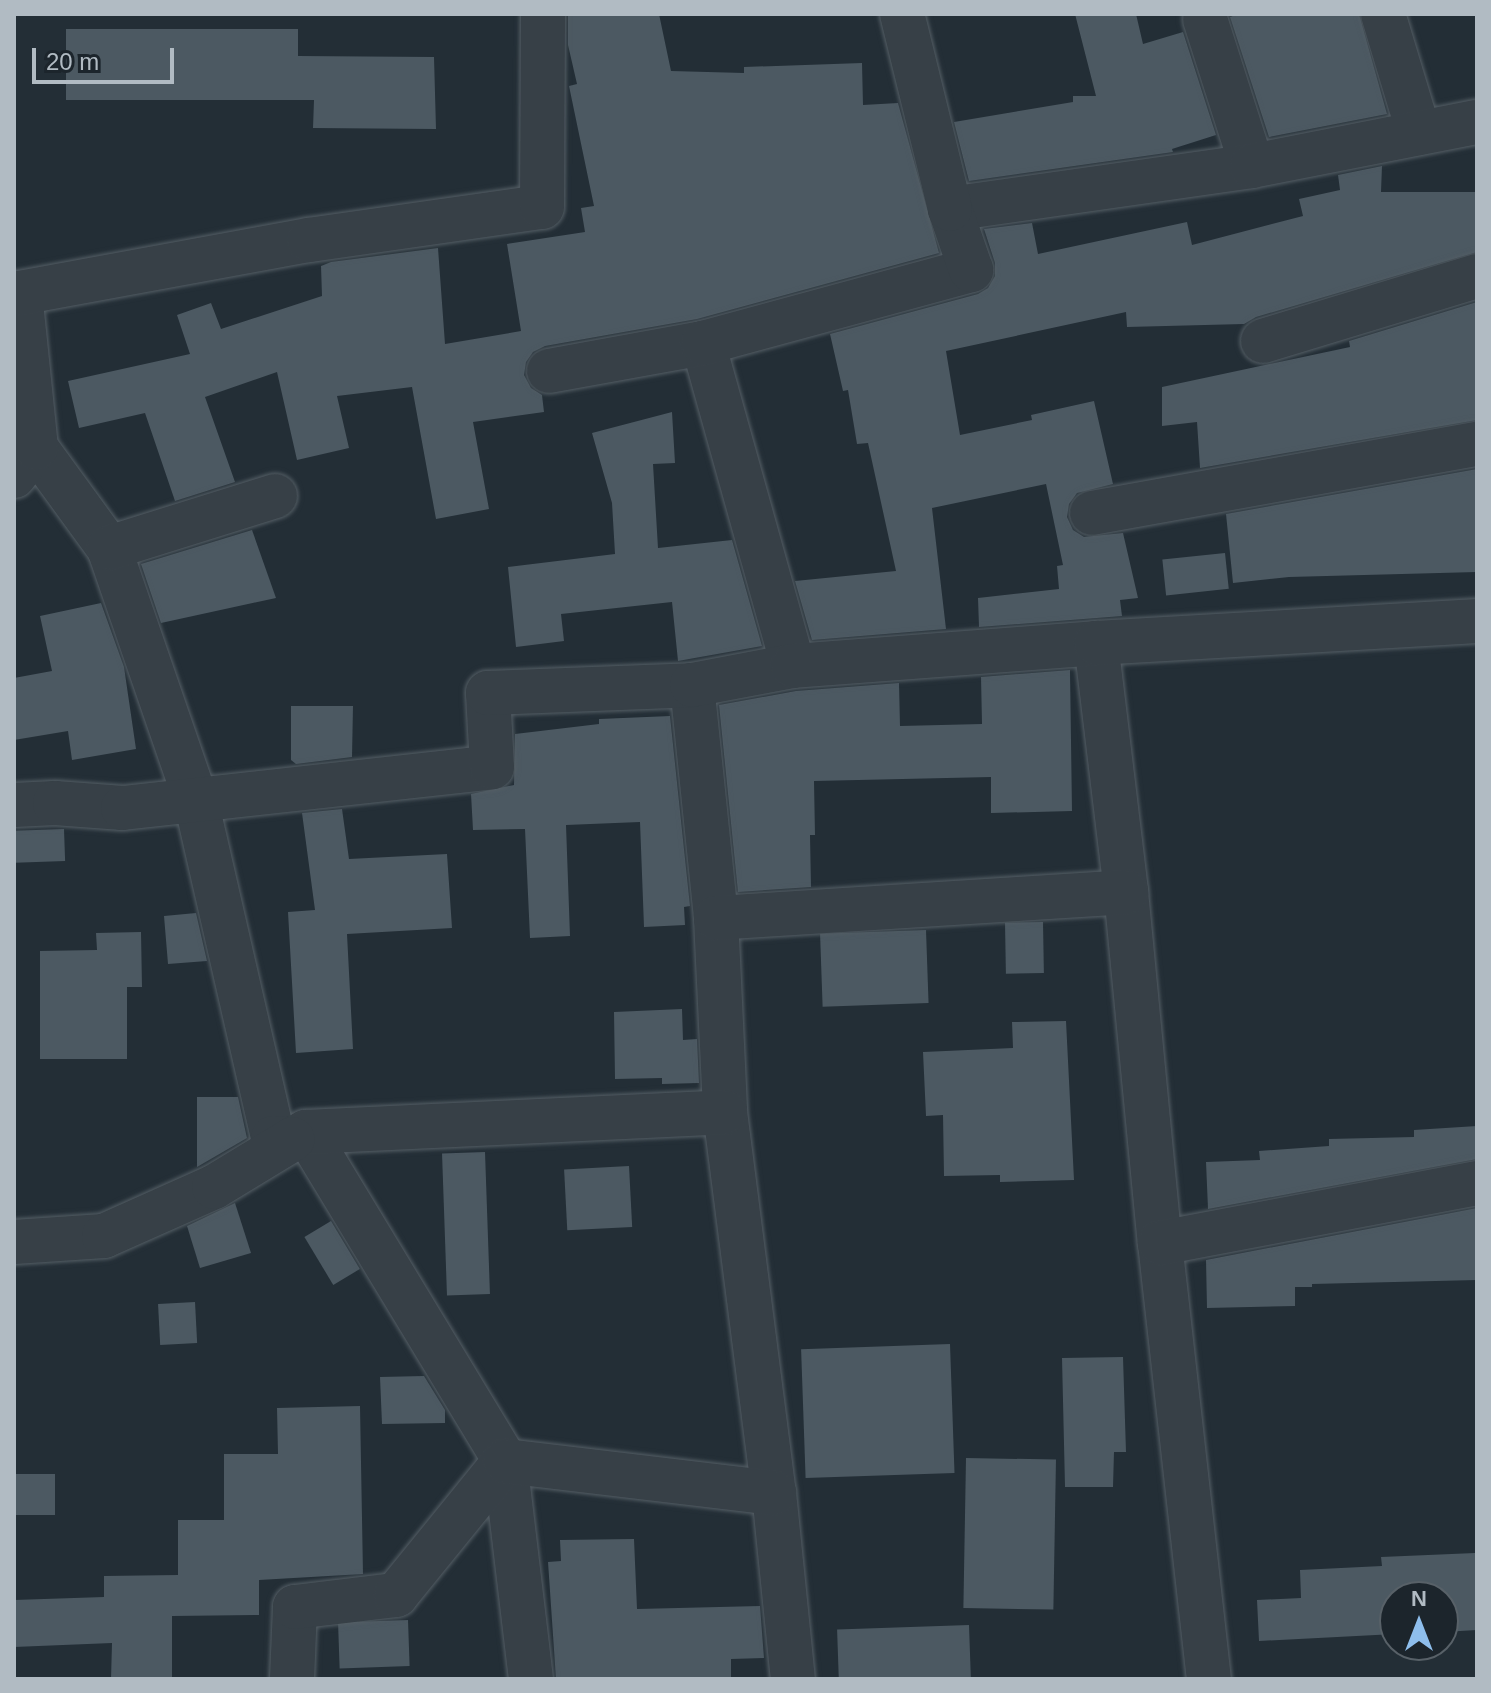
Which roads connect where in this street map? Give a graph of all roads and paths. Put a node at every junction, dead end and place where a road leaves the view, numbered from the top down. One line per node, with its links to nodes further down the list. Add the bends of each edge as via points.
1 (543, 14): 10 (street, via 542,207 309,240)
2 (902, 14): 8 (street)
3 (1383, 14): 6 (street)
4 (1205, 19): 7 (street)
5 (1477, 122): 6 (street)
6 (1419, 133): 7 (street)
7 (1252, 166): 8 (street)
8 (950, 209): 12 (street, via 971,270)
9 (1477, 276): 11 (street)
10 (17, 294): 15 (street)
11 (1263, 341)
12 (703, 343): 13 (street); 21 (street)
13 (549, 371)
14 (1477, 444): 17 (street)
15 (25, 462): 18 (street)
16 (275, 496): 18 (street)
17 (1092, 513)
18 (109, 548): 23 (street)
19 (1477, 621): 20 (street)
20 (1096, 643): 21 (street); 25 (street)
21 (793, 666): 22 (street)
22 (692, 685): 23 (street, via 488,693 492,767); 26 (street)
23 (196, 801): 24 (street, via 123,808); 28 (street, via 273,1138)
24 (14, 805)
25 (1126, 892): 26 (street); 31 (street)
26 (716, 918): 27 (street)
27 (725, 1112): 28 (street); 33 (street)
28 (300, 1136): 30 (street, via 214,1187 104,1236); 32 (street)
29 (1477, 1183): 31 (street)
30 (14, 1242)
31 (1160, 1243): 37 (street)
32 (505, 1461): 33 (street); 34 (street, via 396,1595 295,1607); 35 (street)
33 (774, 1493): 36 (street)
34 (292, 1679)
35 (531, 1679)
36 (793, 1679)
37 (1209, 1679)

